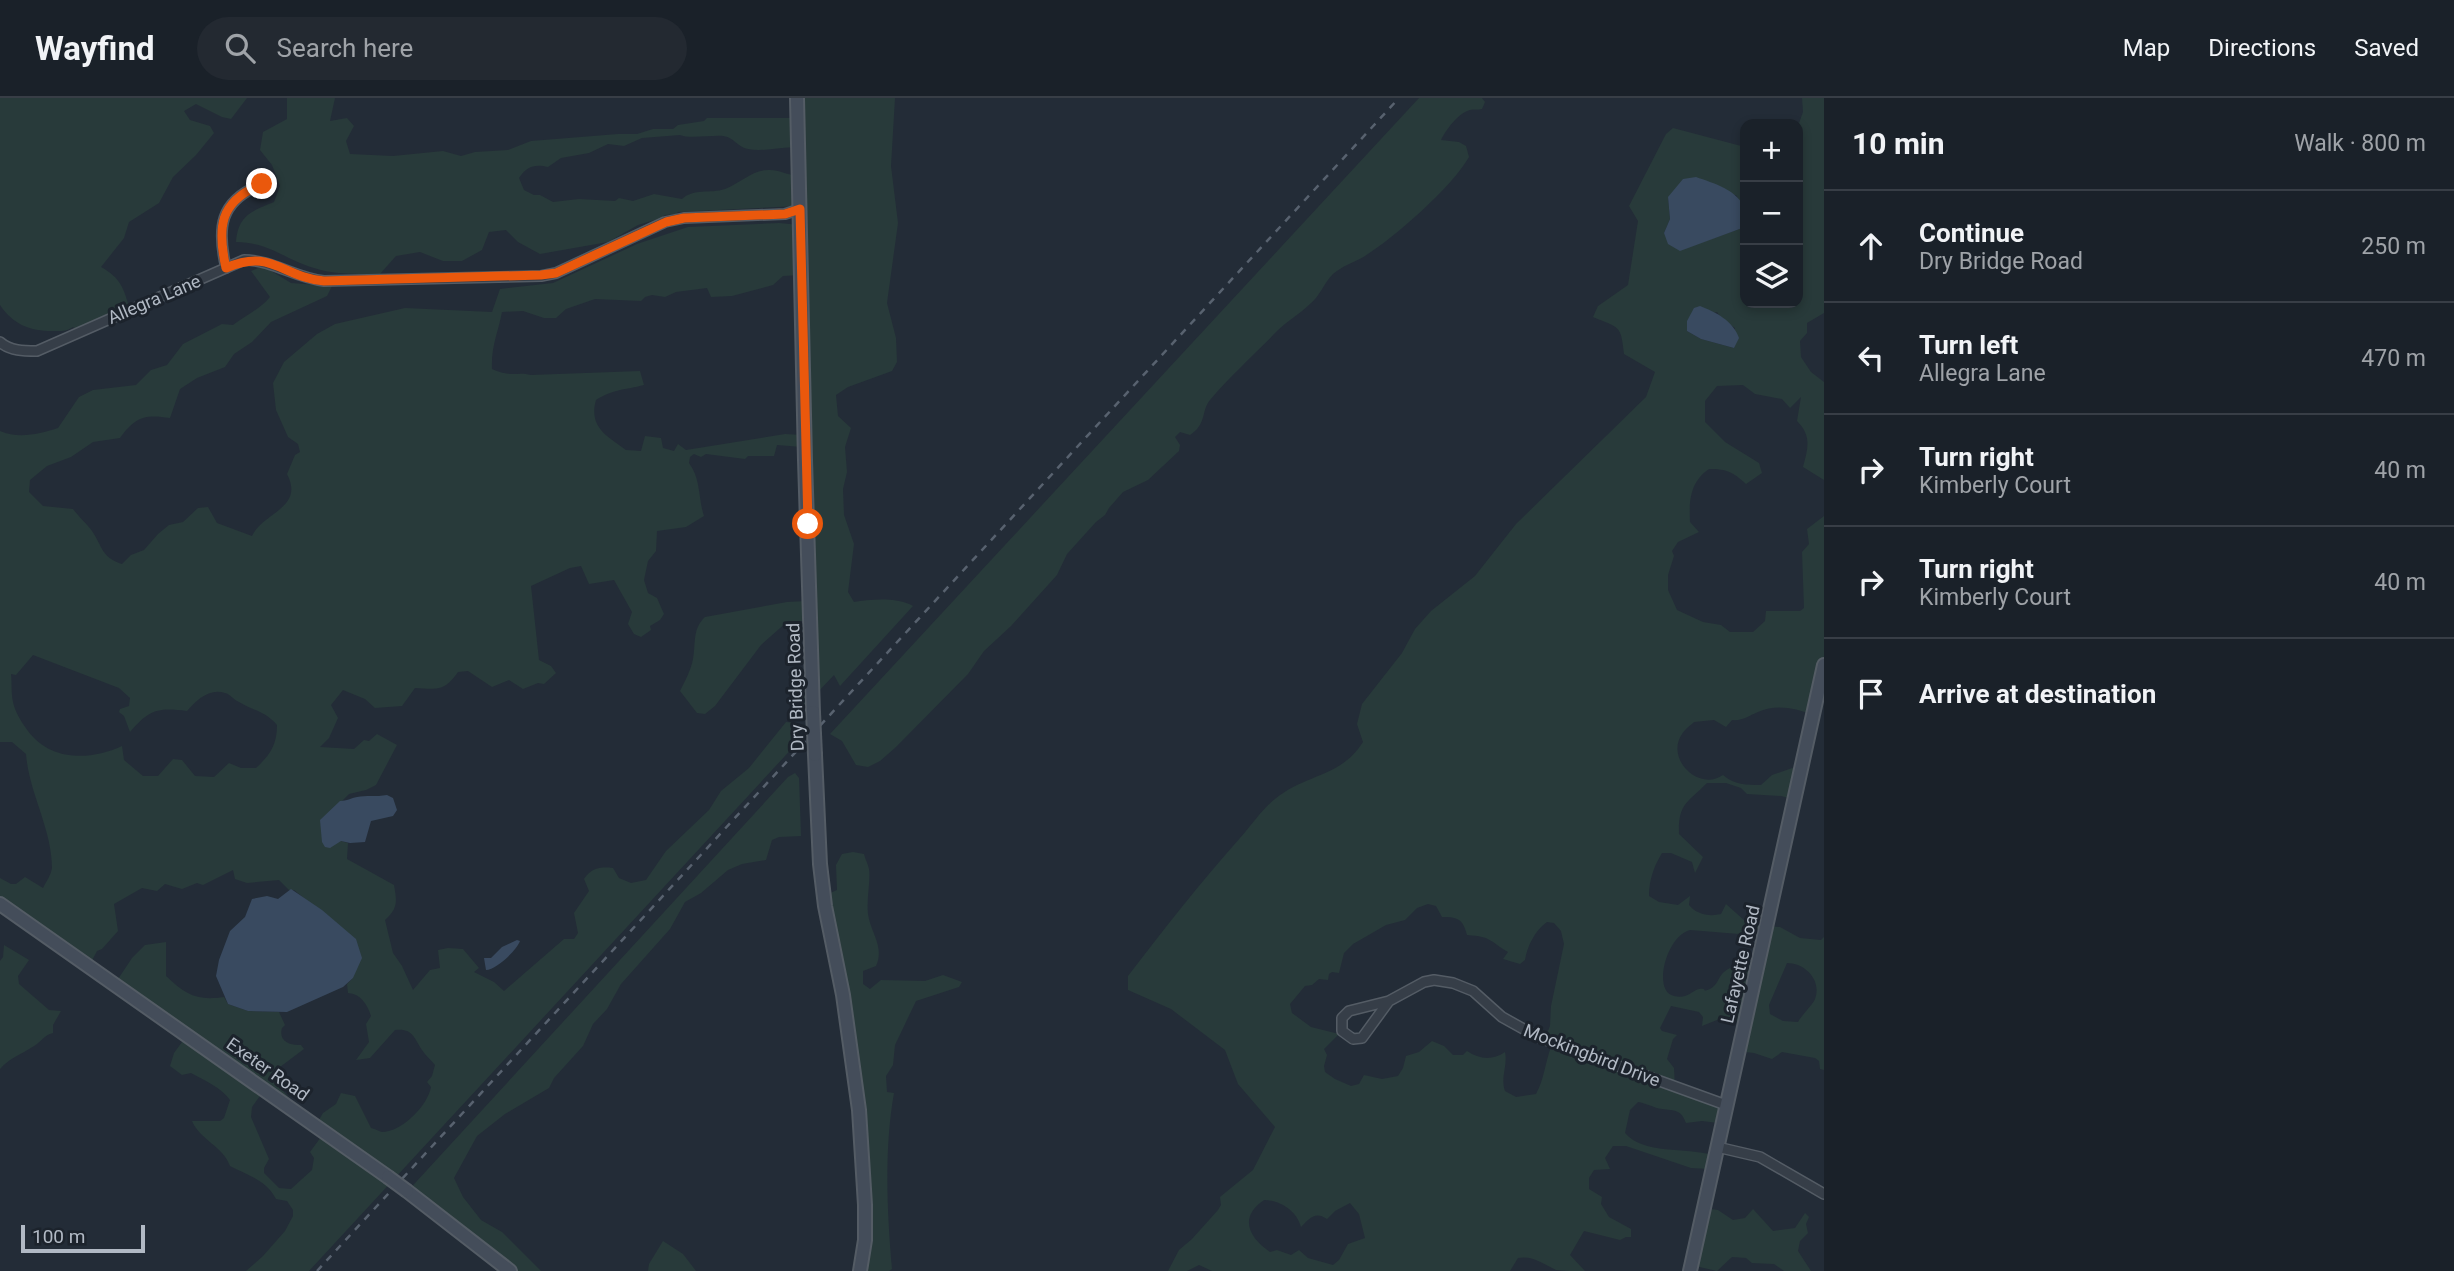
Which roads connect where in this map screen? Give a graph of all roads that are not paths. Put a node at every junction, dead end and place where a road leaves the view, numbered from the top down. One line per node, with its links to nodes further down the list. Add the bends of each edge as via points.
1 (797, 98): 3 (street, Dry Bridge Road)
2 (262, 184): 4 (street, via 236,199 226,214 220,241)
3 (800, 209): 4 (street, Allegra Lane, via 785,214 666,222 556,273 541,275 324,281 306,279 259,260 244,260); 13 (street, Dry Bridge Road, bridge, via 820,864 859,1110 865,1217)
4 (226, 268): 5 (street, Allegra Lane, via 37,351 5,347)
5 (0, 342)
6 (1824, 664): 9 (street, Lafayette Road)
7 (0, 904): 12 (street, Exeter Road, bridge, via 388,1177)
8 (1389, 1001): 8 (street, Mockingbird Drive, via 1349,1011 1341,1022 1342,1031 1353,1039 1362,1038); 9 (street, Mockingbird Drive, via 1424,982 1452,983 1473,991 1502,1017 1538,1037)
9 (1726, 1105): 10 (street, Lafayette Road)
10 (1717, 1147): 11 (street, via 1760,1157); 14 (street, Lafayette Road)
11 (1824, 1194)
12 (510, 1271)
13 (860, 1271)
14 (1690, 1271)

